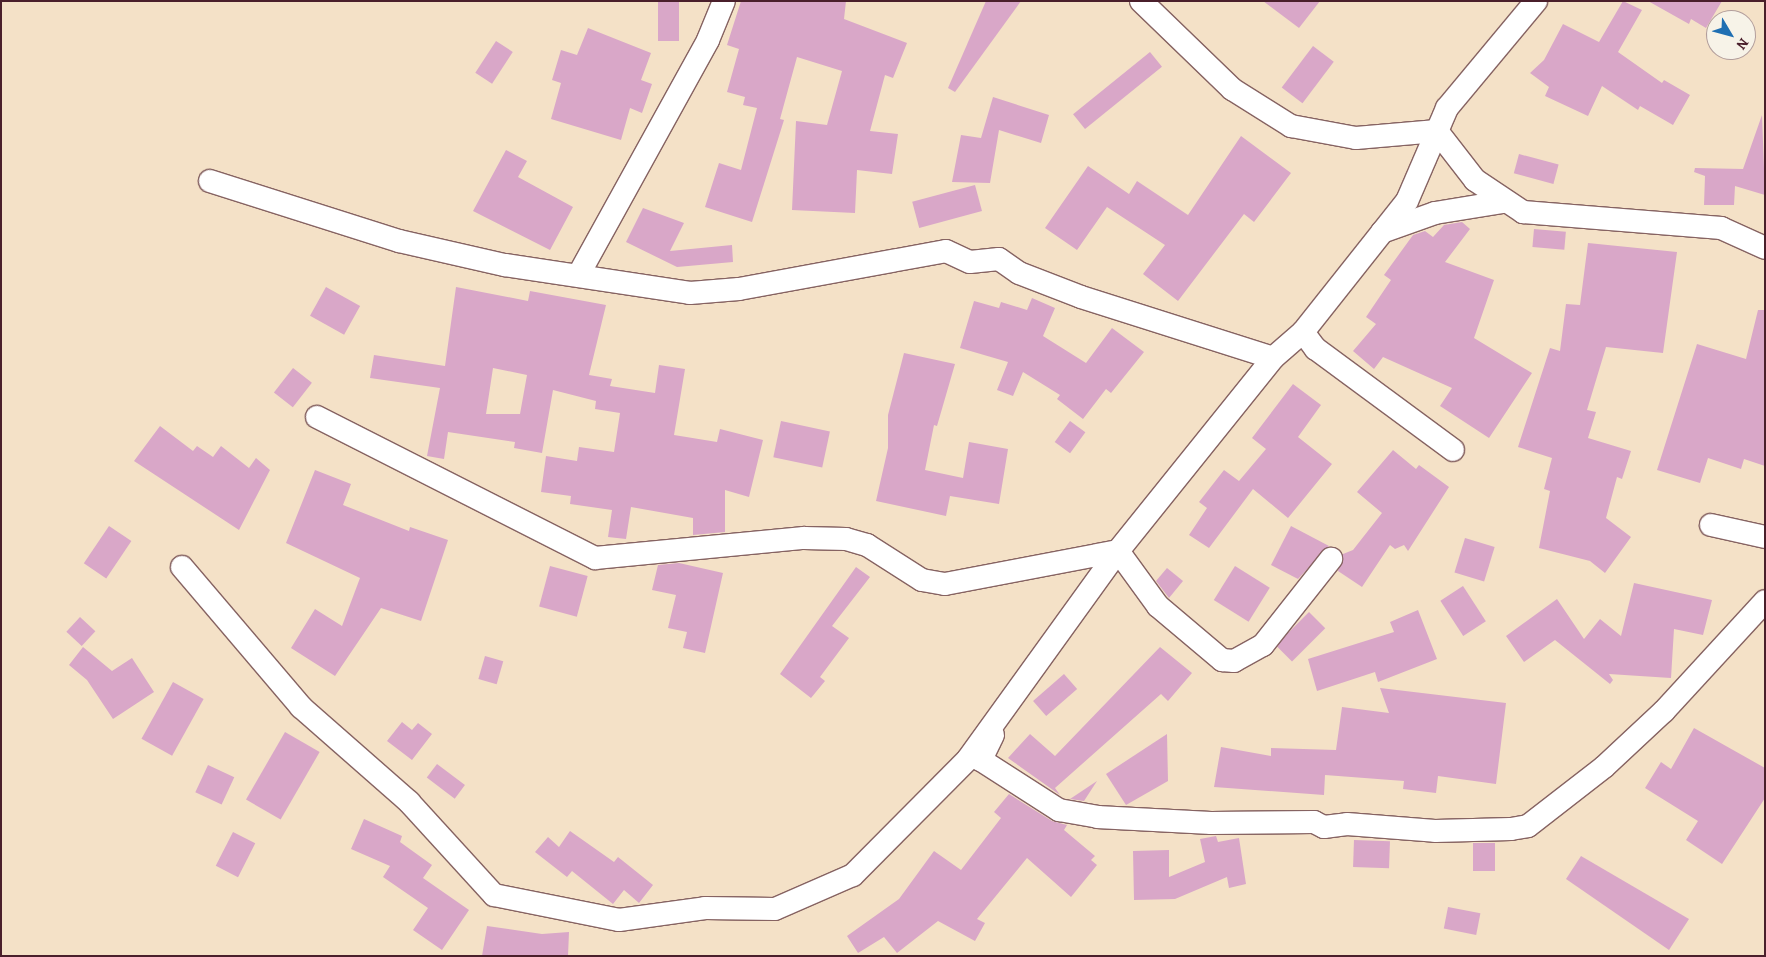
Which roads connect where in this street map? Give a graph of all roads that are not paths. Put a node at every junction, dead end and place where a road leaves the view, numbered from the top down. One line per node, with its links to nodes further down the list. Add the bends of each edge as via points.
1 (724, 1): 9 (street, via 708,40)
2 (1141, 1): 4 (street, via 1232,88 1291,126 1356,138)
3 (1536, 1): 4 (street, via 1447,108)
4 (1438, 132): 6 (street, via 1475,180); 7 (street, via 1407,201)
5 (210, 181): 9 (street, via 399,241 505,264)
6 (1503, 202): 7 (street, via 1435,213); 8 (street, via 1523,212 1721,228)
7 (1381, 233): 10 (street)
8 (1765, 248)
9 (579, 274): 11 (street, via 690,293 748,288 946,251 970,262 999,259 1019,273 1081,297)
10 (1303, 332): 11 (street); 13 (street, via 1316,349)
11 (1272, 358): 16 (street)
12 (317, 417): 16 (street, via 595,558 804,538 846,539 867,545 922,580 945,584)
13 (1453, 450)
14 (1711, 525): 15 (street)
15 (1765, 537)
16 (1118, 550): 17 (street, via 1158,606 1212,655 1234,661 1263,645); 20 (street)
17 (1331, 559)
18 (182, 568): 20 (street, via 301,707 409,802 494,895 619,920 705,908 775,909 853,875 968,759)
19 (1765, 601): 20 (street, via 1664,711 1604,767 1534,822 1511,829 1435,831 1347,824 1324,827 1314,822 1115,819 1059,810 981,760)
20 (1011, 696)

